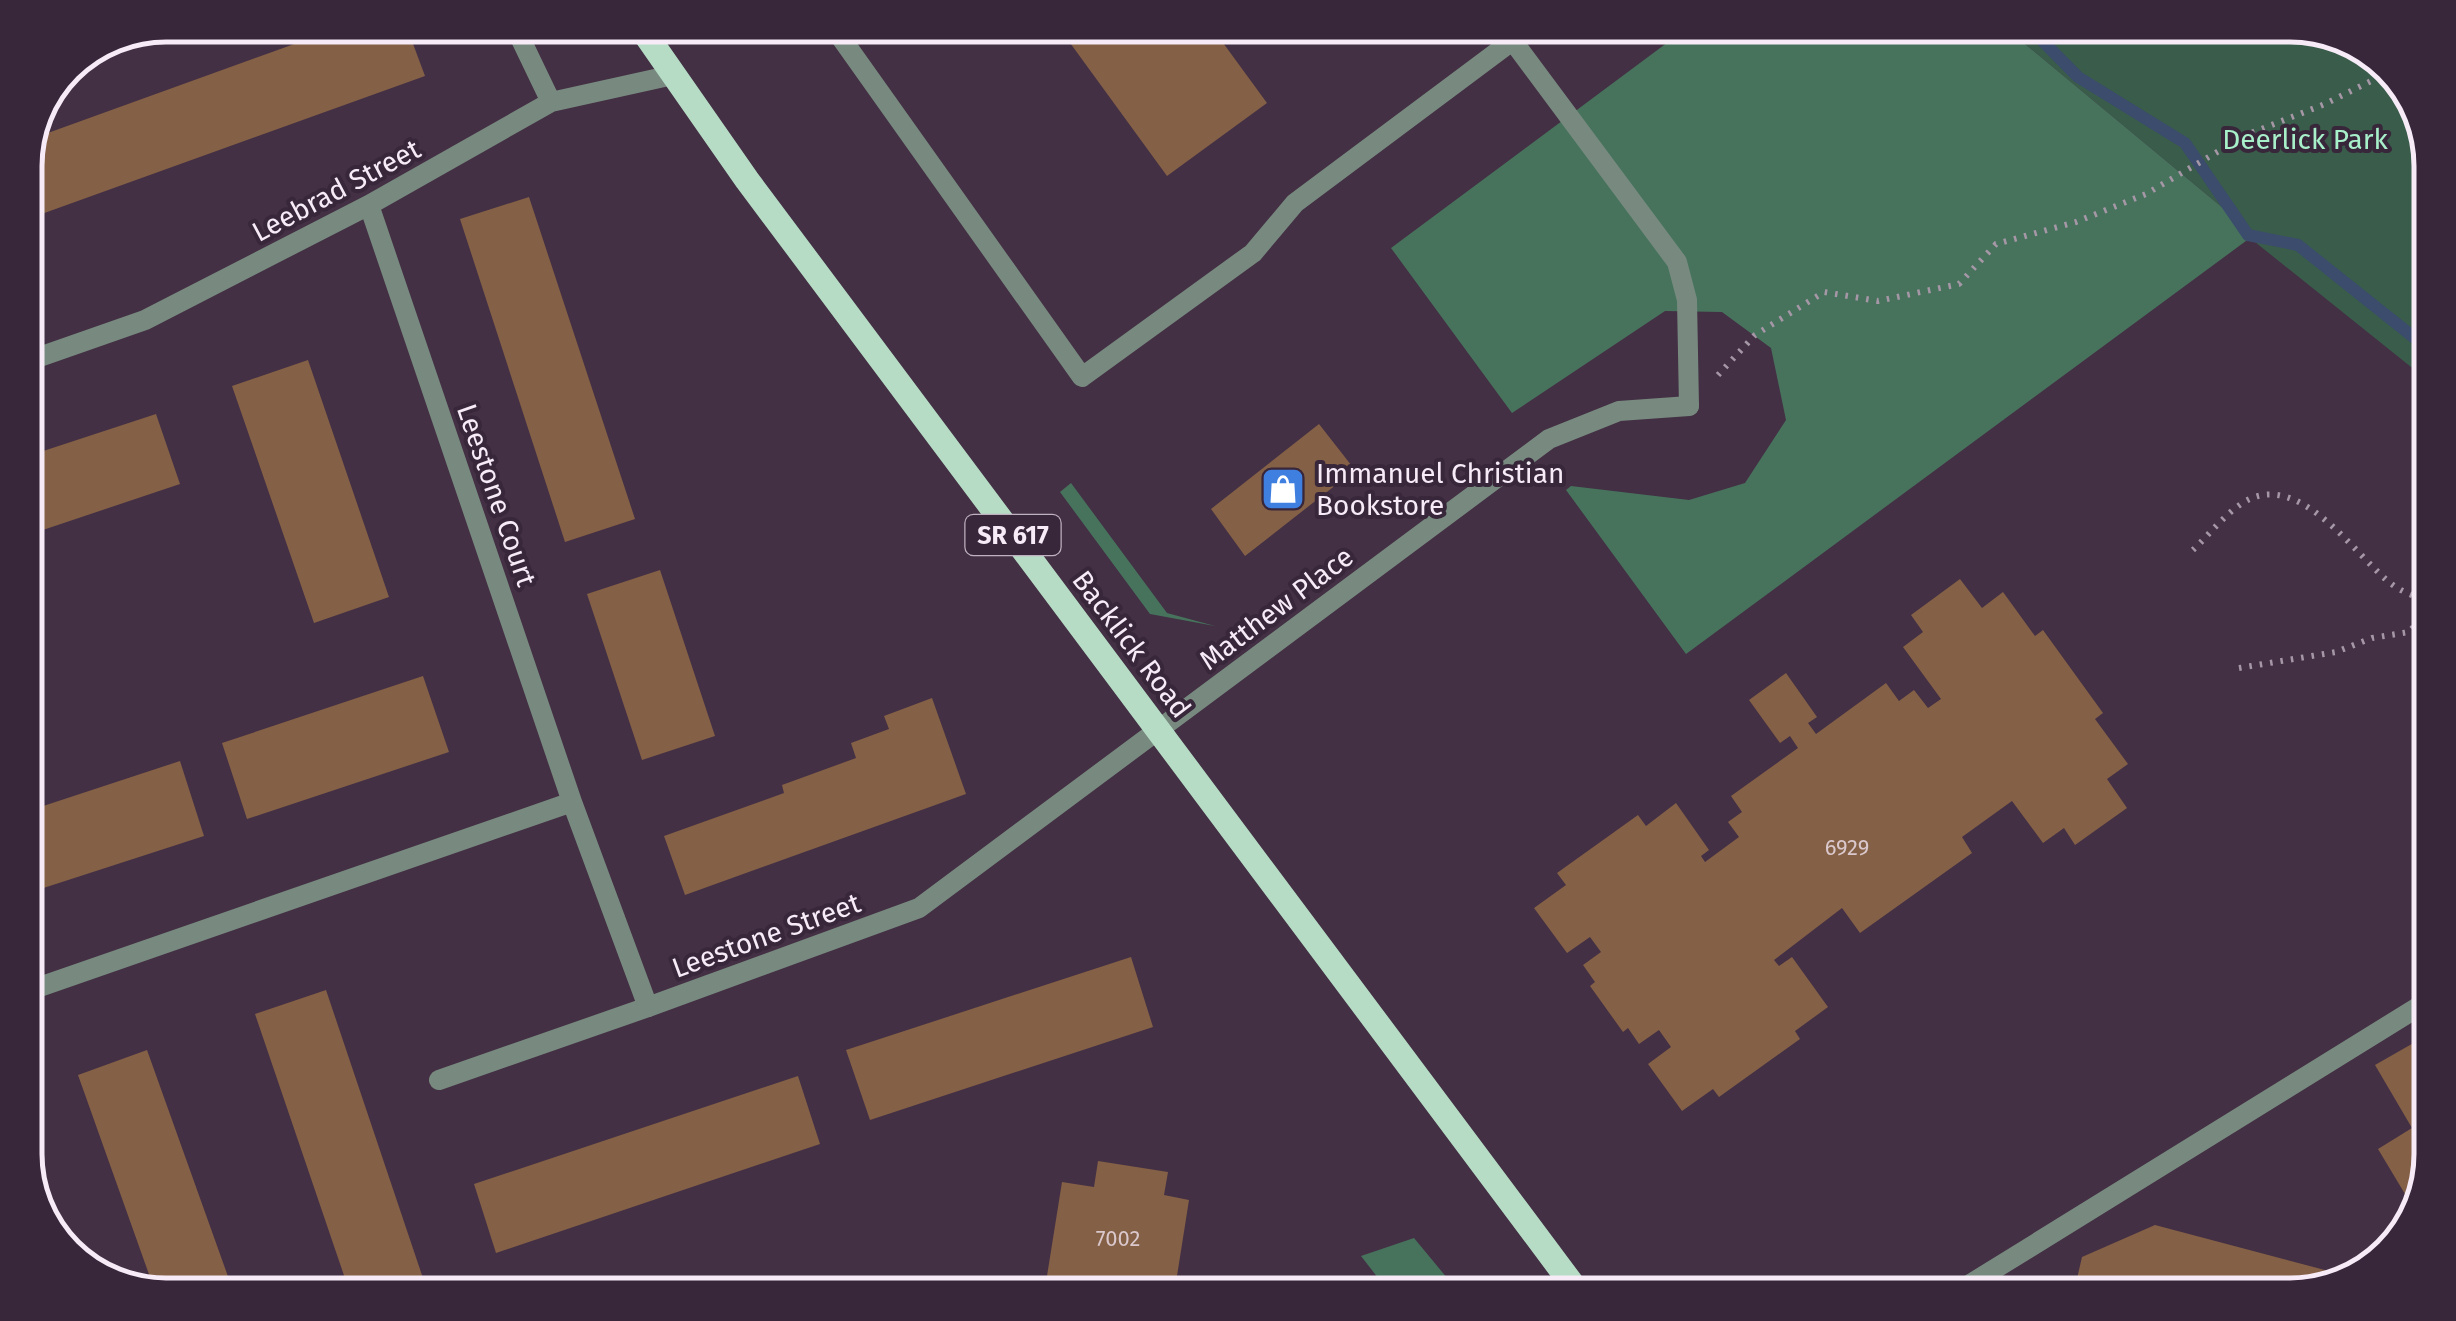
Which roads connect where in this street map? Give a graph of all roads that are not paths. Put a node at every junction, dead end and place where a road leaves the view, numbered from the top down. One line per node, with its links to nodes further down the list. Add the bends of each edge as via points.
1 (522, 42): 7 (street)
2 (651, 42): 6 (main road, Backlick Road / SR 617)
3 (844, 42): 4 (street, via 1082,378 1253,253 1295,203)
4 (1495, 42)
5 (1513, 42): 10 (street, Matthew Place, via 1677,262 1687,300 1690,406 1619,411 1550,439)
6 (673, 75): 7 (street, Leebrad Street); 10 (main road, Backlick Road / SR 617)
7 (551, 102): 8 (street, Leebrad Street)
8 (370, 205): 9 (street, Leebrad Street, via 145,320); 11 (street, Leestone Court)
9 (43, 356)
10 (1160, 730): 13 (street, Leestone Street, via 919,908); 16 (main road, Backlick Road / SR 617)
11 (572, 802): 12 (street); 13 (street, Leestone Street)
12 (43, 986)
13 (648, 1007): 15 (street)
14 (2414, 1009): 17 (street)
15 (439, 1080)
16 (1567, 1278)
17 (1987, 1278)

